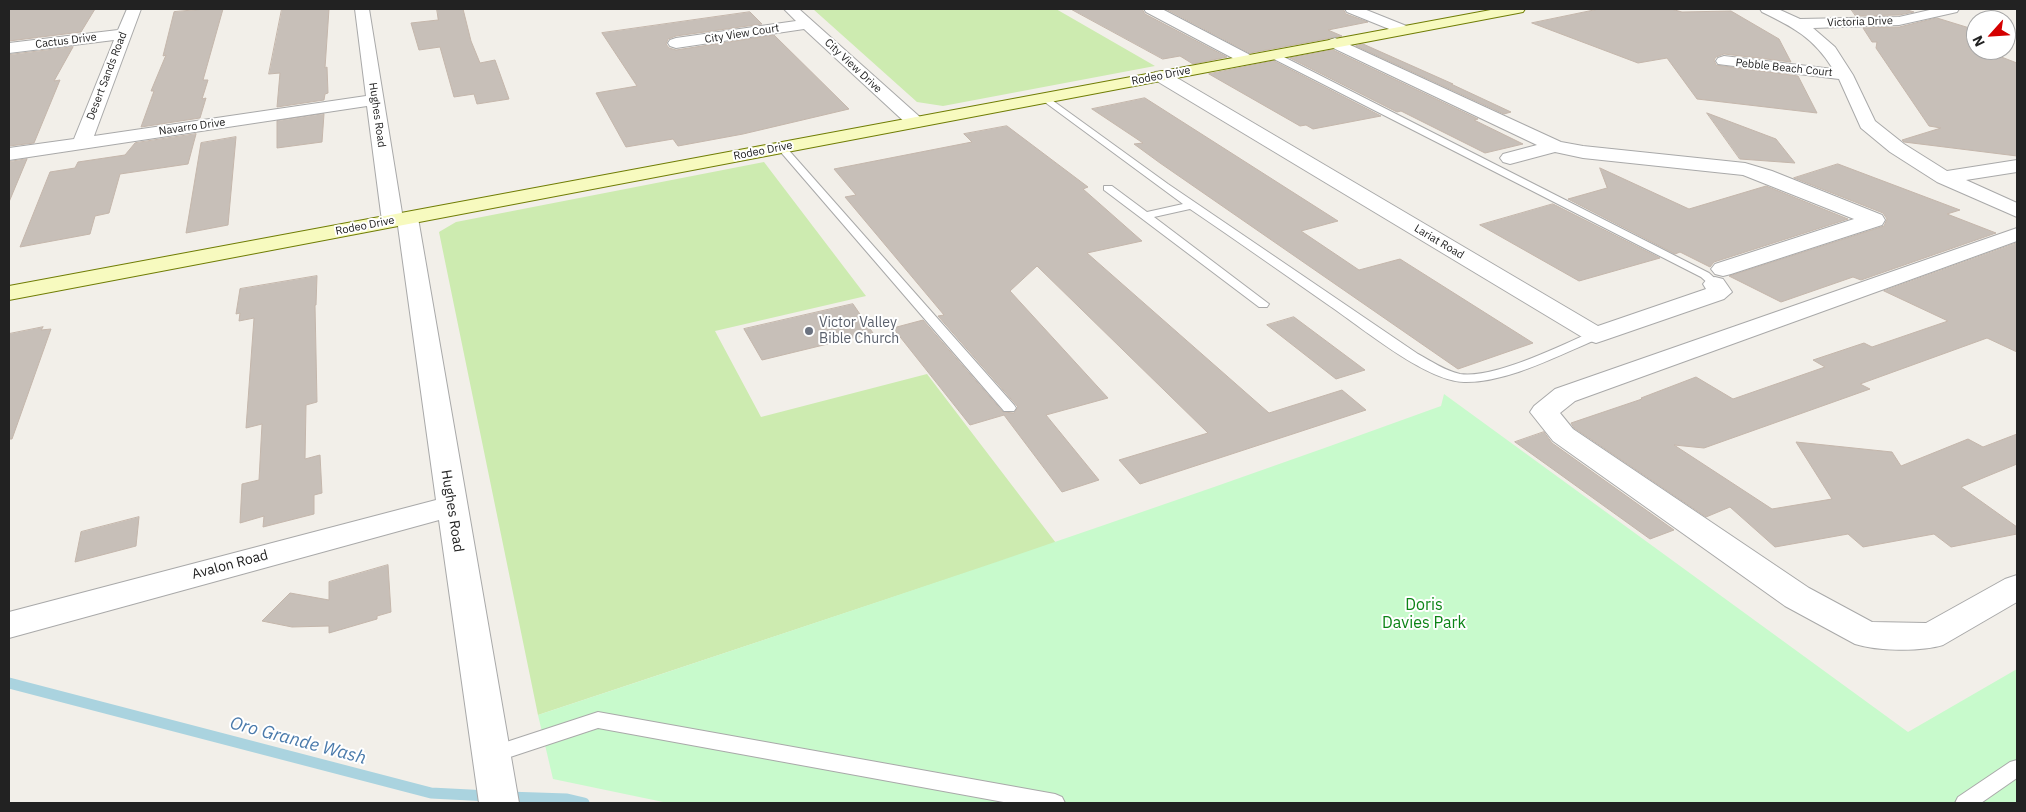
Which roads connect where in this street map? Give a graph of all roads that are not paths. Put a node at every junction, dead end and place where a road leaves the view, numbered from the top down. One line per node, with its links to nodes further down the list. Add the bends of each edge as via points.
1 (134, 9): 12 (street, Desert Sands Road)
2 (362, 9): 22 (street, Hughes Road)
3 (791, 9): 9 (street, City View Drive)
4 (1151, 9): 17 (street)
5 (1352, 9): 11 (street)
6 (1518, 9): 11 (street, Rodeo Drive)
7 (1767, 9): 10 (street)
8 (1952, 9): 10 (street, Victoria Drive, via 1899,21)
9 (807, 24): 13 (street, City View Court); 23 (street, City View Drive)
10 (1798, 24): 19 (street, via 1827,47)
11 (1404, 30): 14 (street, Rodeo Drive)
12 (124, 34): 15 (street, Cactus Drive); 24 (street, Desert Sands Road)
13 (676, 43)
14 (1335, 43): 16 (street, Rodeo Drive); 25 (street)
15 (9, 48)
16 (1273, 55): 17 (street, Rodeo Drive); 37 (lane)
17 (1248, 60): 20 (street, Rodeo Drive)
18 (1724, 61): 19 (street, Pebble Beach Court)
19 (1845, 75): 30 (street, via 1868,124 1897,148)
20 (1161, 76): 21 (street, Rodeo Drive); 40 (street, Lariat Road)
21 (1045, 98): 23 (street, Rodeo Drive); 32 (lane)
22 (375, 100): 24 (street, Navarro Drive); 35 (street, Hughes Road)
23 (915, 122): 26 (street, Rodeo Drive)
24 (81, 144): 27 (street, Navarro Drive)
25 (1555, 146): 28 (street); 37 (street, via 1583,152 1745,169 1874,220)
26 (782, 148): 35 (street, Rodeo Drive); 41 (lane)
27 (9, 154)
28 (1510, 158)
29 (2017, 166): 30 (street)
30 (1944, 178): 33 (street)
31 (1108, 188): 34 (lane)
32 (1192, 205): 34 (lane); 40 (lane, via 1413,357 1444,373 1462,378 1490,375)
33 (2017, 211)
34 (1145, 216): 39 (lane)
35 (400, 220): 38 (street, Rodeo Drive); 42 (street, Hughes Road)
36 (2017, 234): 43 (street, via 1565,395 1544,412 1563,435 1789,591 1867,635 1931,636)
37 (1714, 276): 40 (street, via 1720,292 1716,294)
38 (9, 293)
39 (1263, 304)
40 (1596, 335)
41 (1009, 408)
42 (451, 506): 44 (street, Avalon Road); 45 (street, Hughes Road)
43 (2017, 587)
44 (9, 625)
45 (492, 755): 47 (street, Hughes Road); 48 (lane, via 598,720)
46 (2017, 768): 49 (lane)
47 (499, 803)
48 (1055, 803)
49 (1965, 803)

